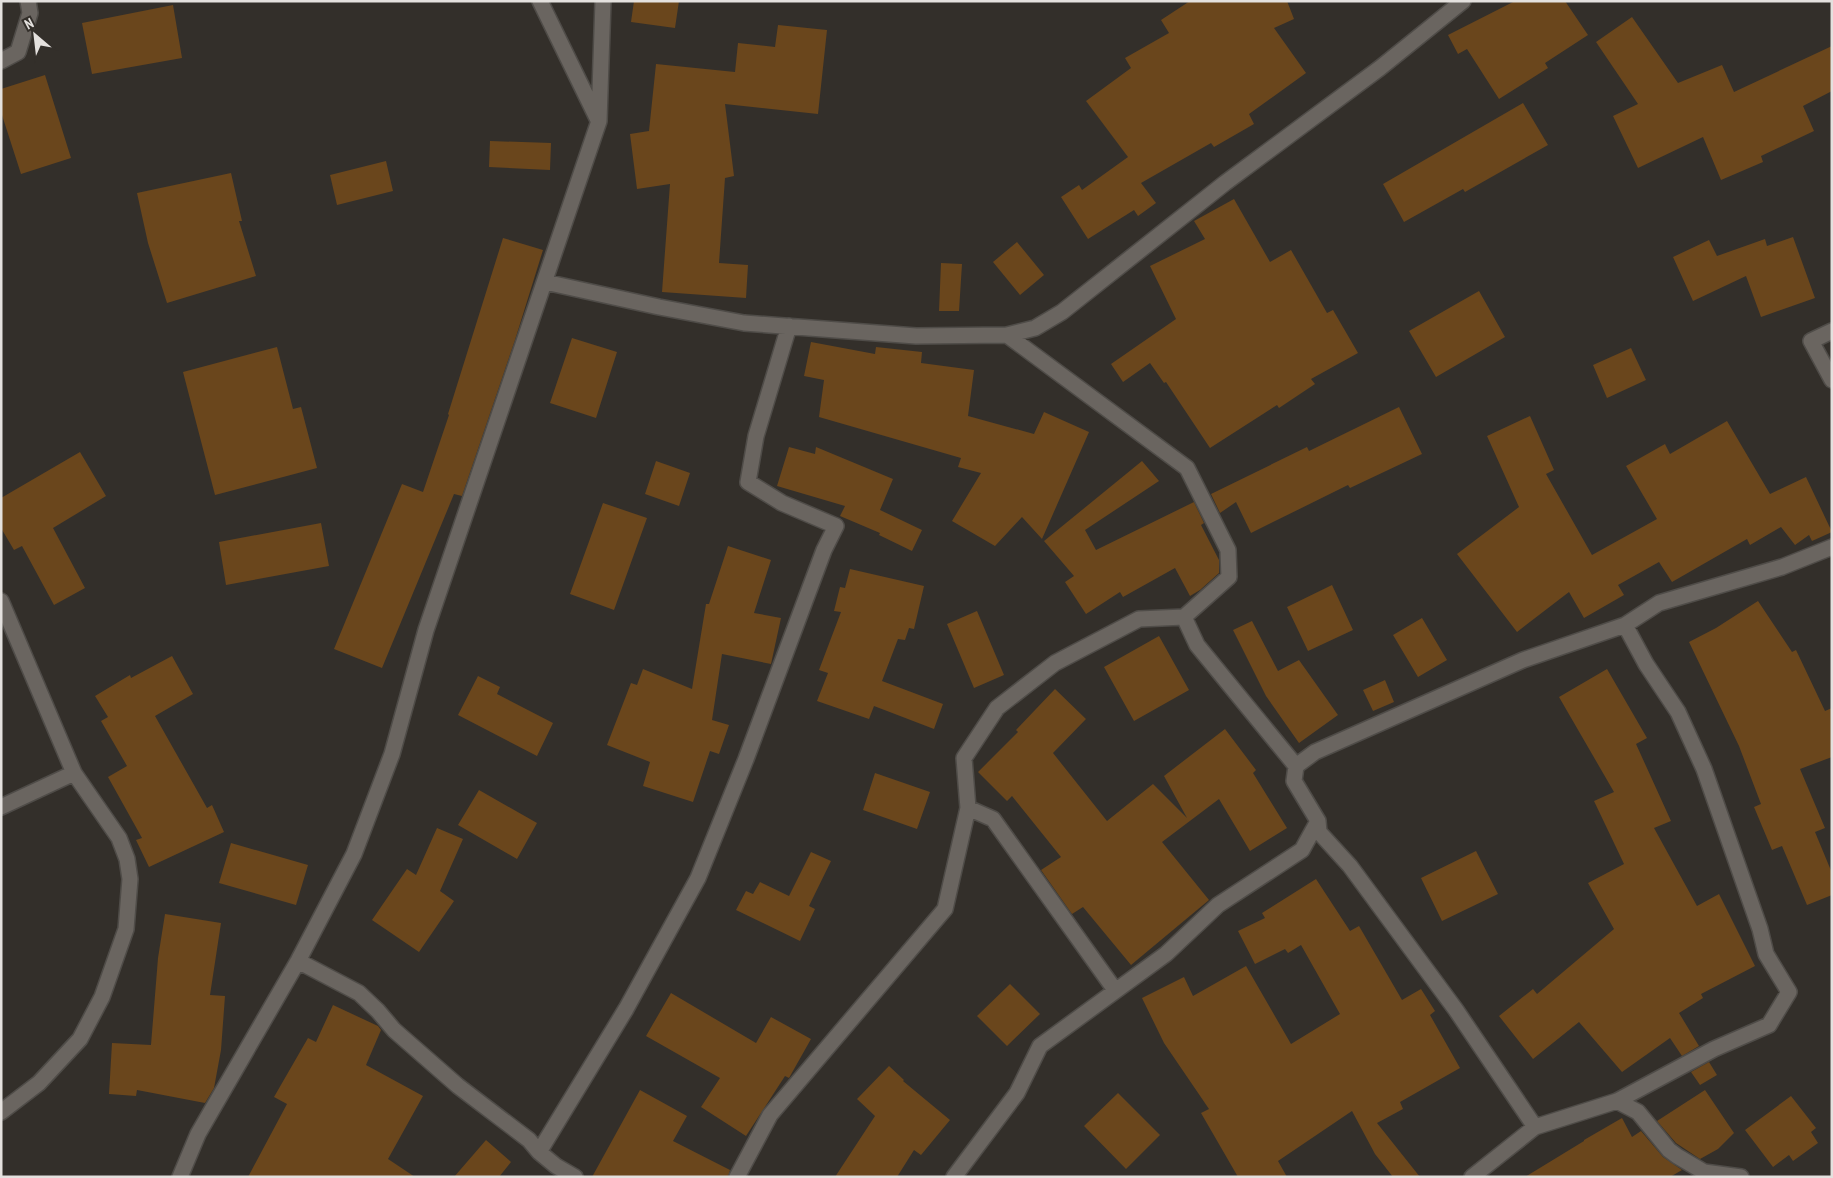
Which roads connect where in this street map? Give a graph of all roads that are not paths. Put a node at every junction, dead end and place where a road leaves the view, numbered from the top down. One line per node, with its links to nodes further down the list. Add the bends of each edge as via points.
1 (28, 1): 5 (street, via 30,13 18,52)
2 (540, 1): 6 (street)
3 (603, 1): 6 (street)
4 (1463, 1): 10 (street, via 1062,312 1035,328)
5 (1, 61)
6 (599, 121): 7 (street)
7 (545, 282): 8 (street, via 744,323); 21 (street, via 426,630 392,754 354,854)
8 (789, 326): 10 (street, via 916,336); 26 (street, via 756,436 748,482 782,503 836,526 698,878 626,1009)
9 (1832, 331): 11 (street, via 1811,341)
10 (1007, 335): 14 (street, via 1187,468 1228,550 1228,577)
11 (1832, 380)
12 (1832, 547): 15 (street, via 1782,567 1659,603)
13 (1, 601): 17 (street)
14 (1184, 617): 16 (street, via 1197,645); 19 (street, via 1139,619 1055,663 997,708 964,758)
15 (1624, 625): 16 (street, via 1505,668 1315,752); 23 (street, via 1678,712 1704,769 1766,954 1789,992 1770,1025 1714,1048)
16 (1296, 766): 20 (street, via 1294,781)
17 (74, 773): 18 (street); 24 (street, via 119,838 127,859 130,879 126,929 102,997 80,1039 38,1083)
18 (1, 806)
19 (968, 808): 22 (street, via 993,819); 29 (street, via 945,909 770,1115)
20 (1318, 820): 22 (street, via 1302,850 1218,905 1166,954); 25 (street, via 1319,832 1350,866 1456,1010)
21 (298, 961): 26 (street, via 358,993 394,1030 451,1080 529,1140); 27 (street, via 198,1134)
22 (1115, 990): 30 (street, via 1040,1046 1017,1092)
23 (1617, 1101): 25 (street); 32 (street, via 1638,1112 1677,1156 1704,1172)
24 (1, 1112)
25 (1535, 1127): 31 (street)
26 (539, 1152): 28 (street)
27 (180, 1177)
28 (575, 1177)
29 (736, 1177)
30 (954, 1177)
31 (1472, 1177)
32 (1741, 1177)

